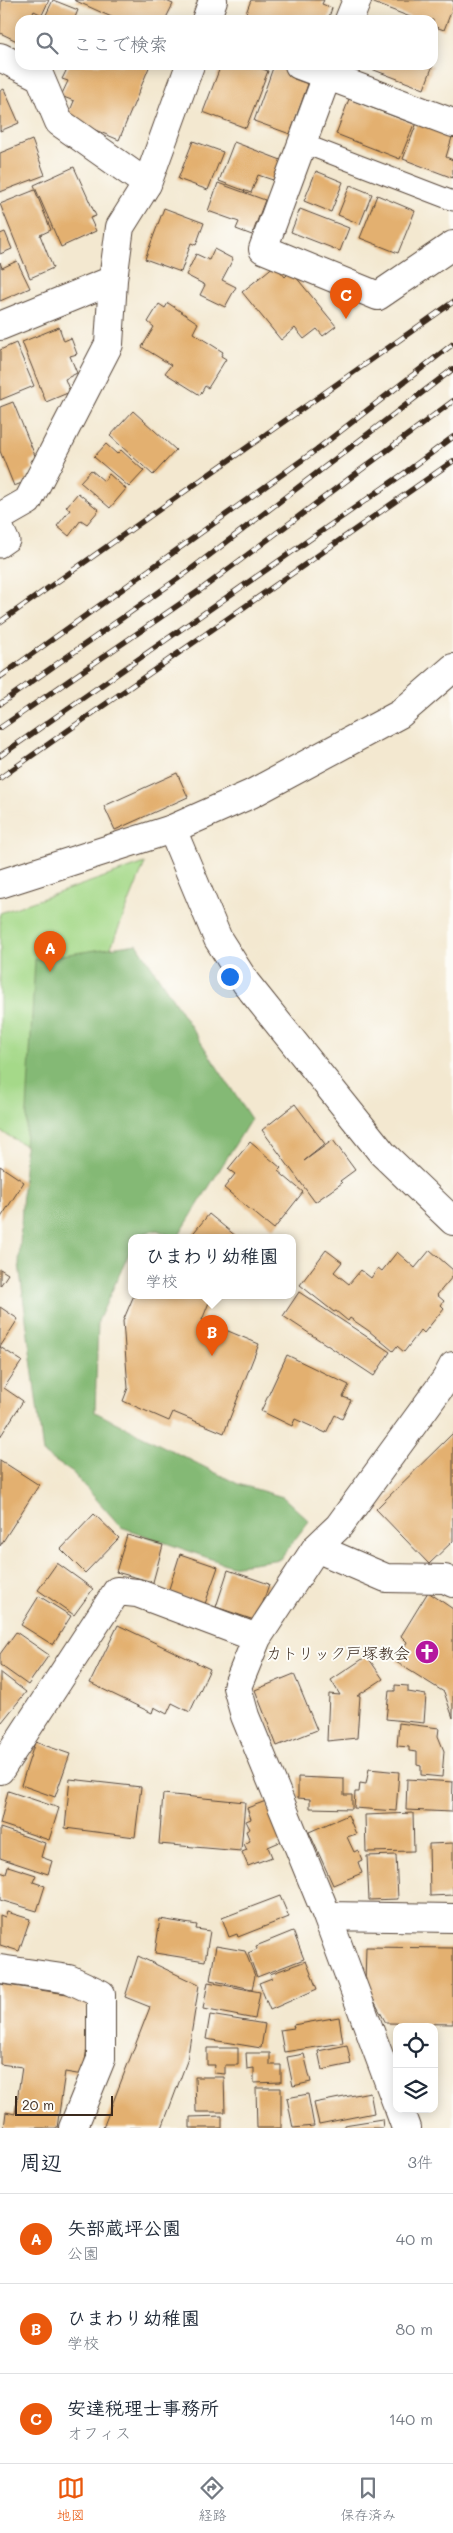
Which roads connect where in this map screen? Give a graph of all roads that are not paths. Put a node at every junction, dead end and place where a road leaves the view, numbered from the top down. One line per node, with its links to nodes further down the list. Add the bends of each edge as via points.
1 (213, 0): 3 (street)
2 (357, 0): 4 (street)
3 (208, 15)
4 (351, 15)
5 (0, 58): 6 (street)
6 (15, 65)
7 (25, 70): 12 (street, via 40,77 59,122)
8 (188, 70): 12 (street)
9 (329, 70): 10 (street); 11 (street)
10 (453, 123)
11 (302, 143): 13 (lane); 14 (street, via 263,249 378,296)
12 (147, 184): 15 (street, via 120,227)
13 (453, 201)
14 (453, 245)
15 (112, 280): 16 (street); 17 (street, via 109,344 28,501)
16 (0, 326)
17 (0, 518): 18 (lane, via 10,540)
18 (0, 548)
19 (453, 668): 20 (street, via 400,714 251,794)
20 (172, 828): 21 (street); 22 (street, via 218,939 246,982 383,1154)
21 (0, 884)
22 (453, 1221)
23 (453, 1366): 24 (street, via 339,1526)
24 (316, 1548): 25 (street, via 386,1578 445,1579); 26 (street)
25 (453, 1583)
26 (258, 1638): 27 (street, via 137,1593 117,1591); 28 (street, via 237,1687 245,1716)
27 (0, 1770)
28 (327, 1916): 29 (street); 31 (street)
29 (453, 1918)
30 (0, 1969): 33 (street, via 69,1979 101,1994 101,2058)
31 (393, 2093)
32 (400, 2113): 34 (street)
33 (73, 2128)
34 (406, 2128)

